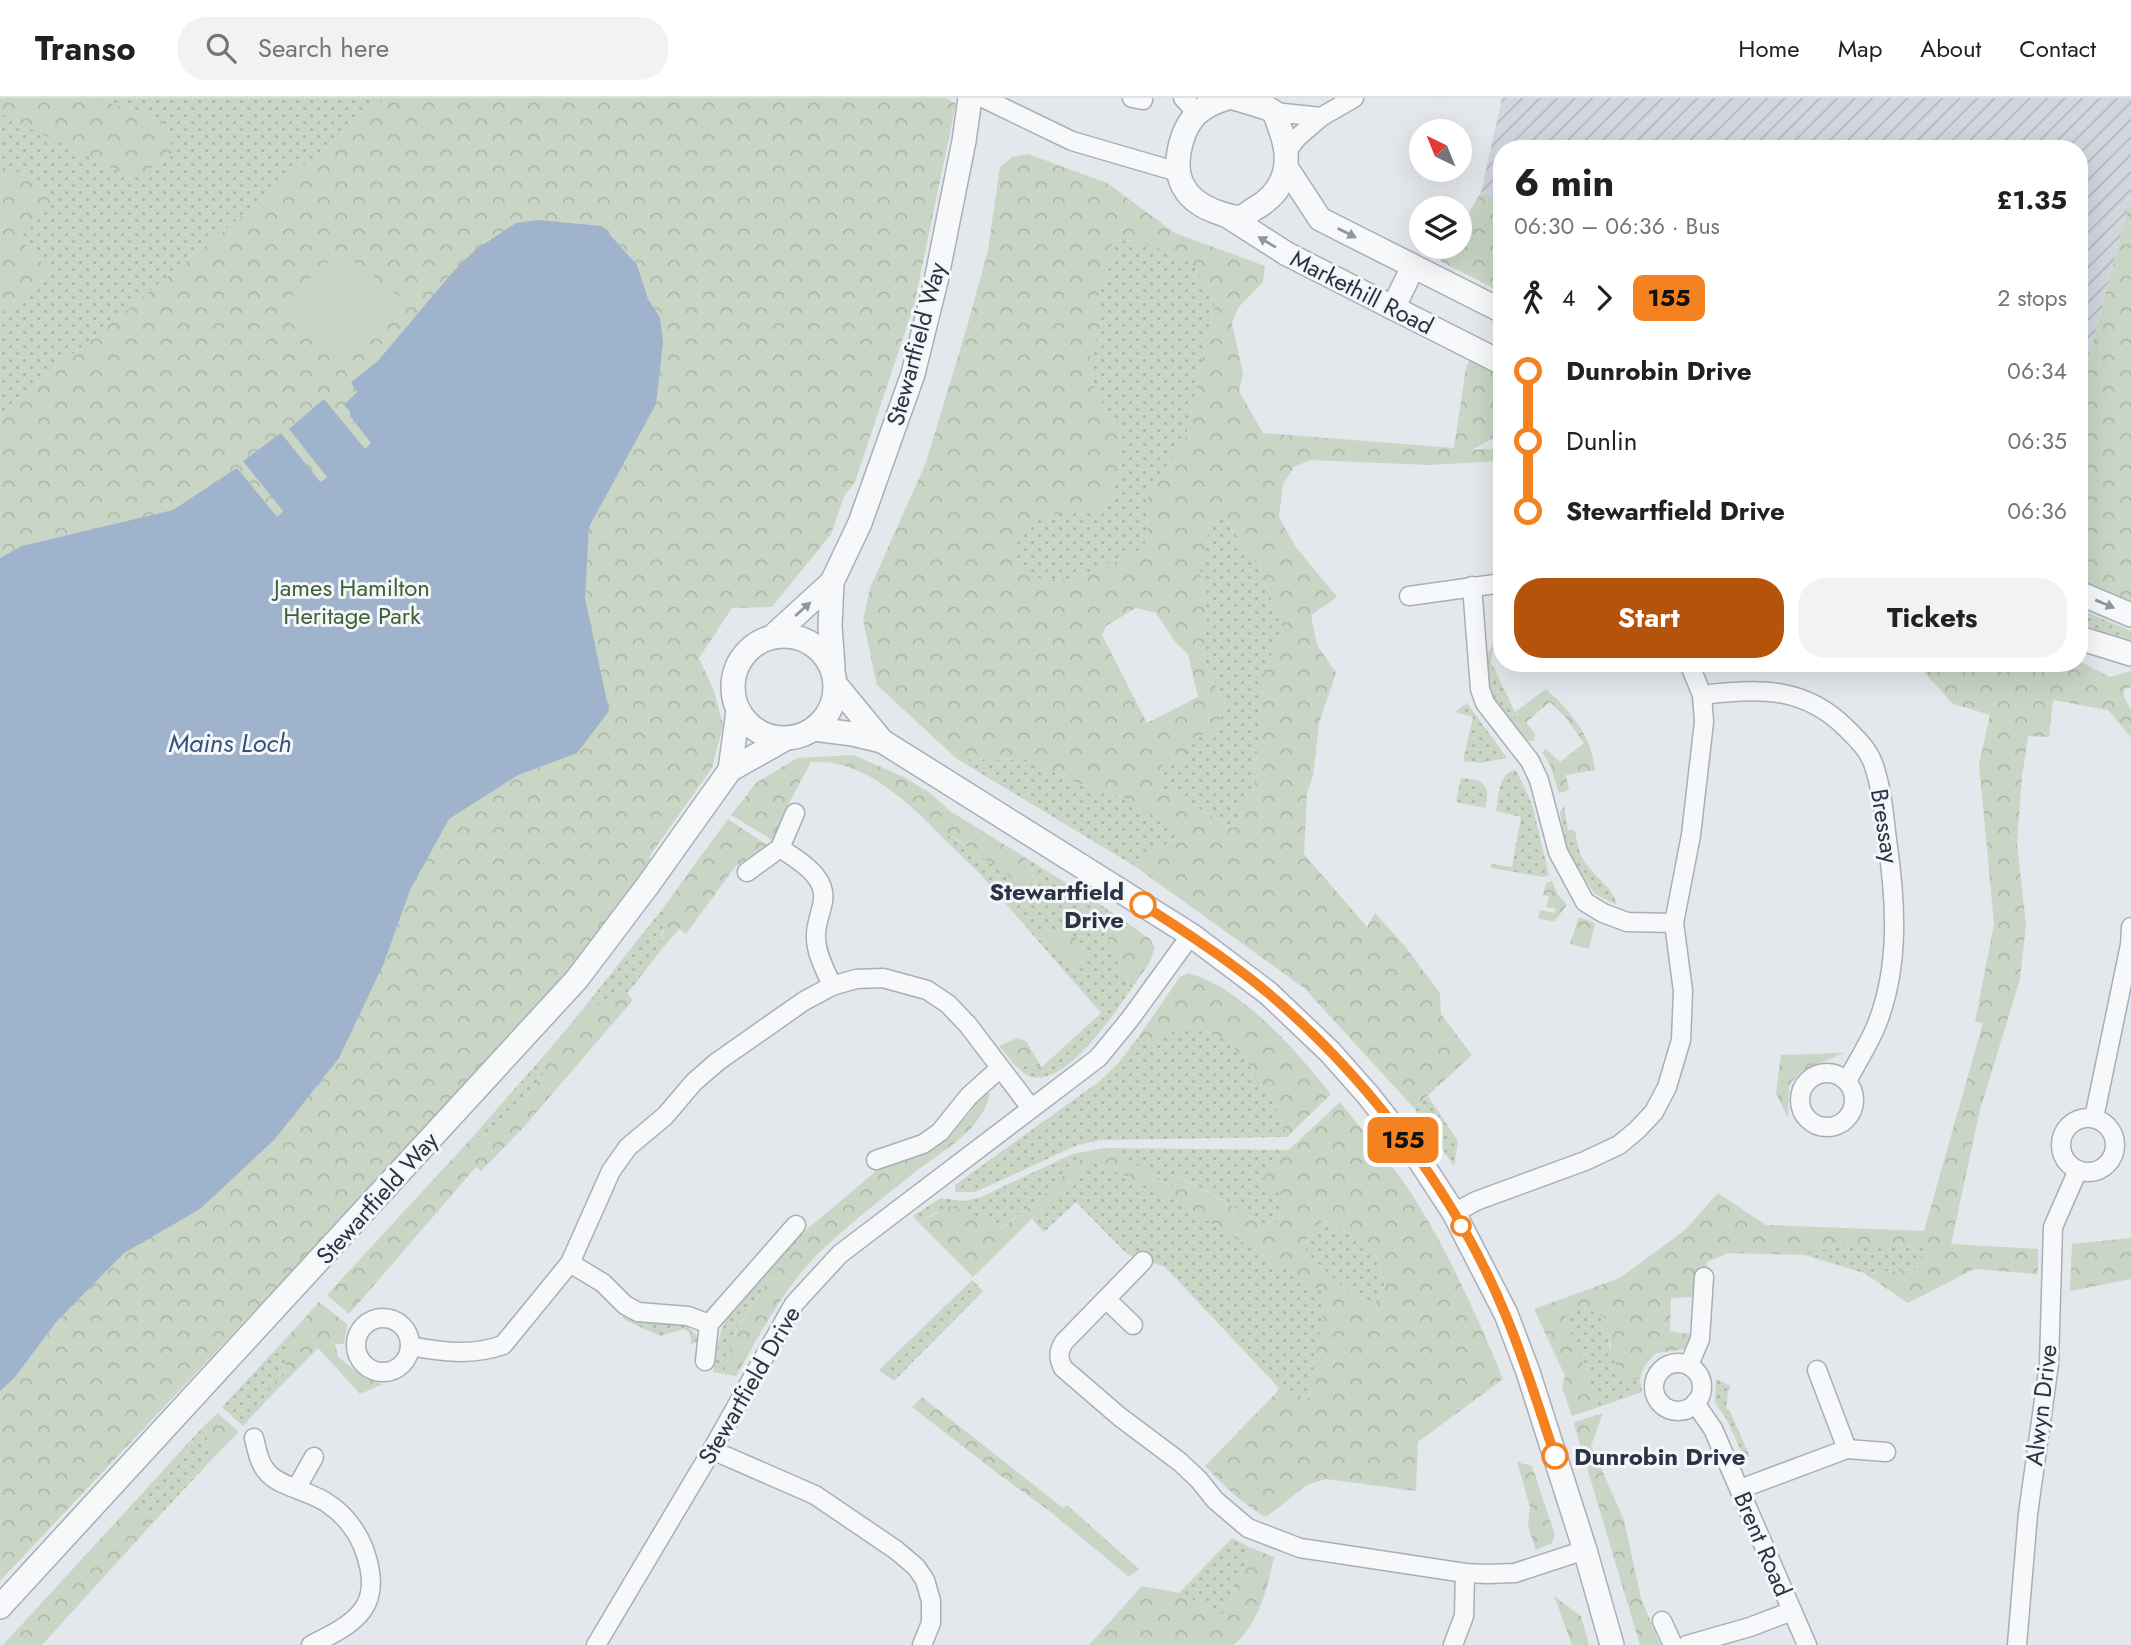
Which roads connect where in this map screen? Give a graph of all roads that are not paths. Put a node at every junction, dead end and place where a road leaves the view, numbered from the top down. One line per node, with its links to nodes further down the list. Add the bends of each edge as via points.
1 (970, 98): 15 (street, Stewartfield Way, via 936,281 913,374 860,523)
2 (983, 98): 9 (street, via 1072,141)
3 (1354, 98): 7 (street)
4 (1224, 99): 5 (street); 6 (street)
5 (1189, 105): 9 (street)
6 (1269, 106): 7 (street); 8 (street)
7 (1321, 117): 8 (street, via 1298,137)
8 (1286, 160): 10 (street, via 1278,191 1241,217); 11 (street, Markethill Road, one-way to 11, via 1320,219)
9 (1178, 172): 10 (street, via 1183,188 1198,204)
10 (1226, 215): 13 (street, Markethill Road, one-way to 10, via 1266,242)
11 (1413, 267): 12 (street, Markethill Road); 13 (street)
12 (1493, 307)
13 (1393, 308): 14 (street, Markethill Road)
14 (1493, 358)
15 (832, 582): 21 (street, Stewartfield Way, one-way to 15); 25 (street, Stewartfield Way)
16 (1493, 584): 17 (street)
17 (1472, 586): 18 (street); 35 (street, via 1485,703 1530,761 1558,852 1585,902 1627,922)
18 (1409, 596)
19 (2088, 597): 20 (street, one-way to 20)
20 (2131, 615)
21 (773, 636): 25 (street, via 798,637 820,649); 27 (street, via 741,657 732,693)
22 (2088, 641): 23 (street)
23 (2131, 654)
24 (1693, 672): 26 (street)
25 (834, 677): 28 (street, via 834,702); 30 (street)
26 (1702, 695): 35 (street, via 1698,787); 40 (street, Bressay, via 1776,691 1807,700 1842,723 1861,742 1875,767 1892,877 1892,961 1876,1026)
27 (738, 711): 29 (street, via 766,736); 31 (street, Stewartfield Way)
28 (814, 729): 29 (street); 30 (street)
29 (785, 739): 31 (street, Stewartfield Way)
30 (882, 741): 37 (street)
31 (730, 770): 68 (street, Stewartfield Way, via 577,979)
32 (795, 813): 33 (street)
33 (780, 848): 34 (street); 38 (street, via 822,884 816,943)
34 (747, 872)
35 (1674, 923): 46 (street, via 1683,991 1681,1041 1654,1112 1619,1145 1476,1200)
36 (2131, 927): 42 (street)
37 (1191, 935): 41 (street, Stewartfield Drive, via 1098,1058); 46 (street, via 1268,993 1330,1052 1420,1161)
38 (832, 986): 39 (street, via 883,978 927,990 961,1018); 49 (street, via 717,1062 628,1147 611,1171)
39 (999, 1069): 41 (street); 44 (street, via 940,1132 923,1144)
40 (1847, 1081)
41 (1031, 1108): 61 (street, Stewartfield Drive, via 840,1254 794,1304)
42 (2094, 1118): 43 (street, via 2112,1132); 45 (street, via 2069,1126 2062,1137 2067,1163)
43 (2122, 1153): 45 (street, via 2099,1170)
44 (876, 1160)
45 (2078, 1170): 79 (street, Alwyn Drive, via 2053,1227 2049,1364 2028,1514)
46 (1454, 1213): 66 (street, via 1506,1314)
47 (796, 1225): 52 (street)
48 (1143, 1261): 51 (street)
49 (570, 1264): 52 (street, via 603,1283 638,1312 688,1316); 54 (street, via 503,1345 466,1352)
50 (1704, 1277): 56 (street, via 1700,1339)
51 (1106, 1299): 53 (street); 67 (street, via 1058,1351 1063,1368 1180,1462 1248,1528 1300,1548)
52 (709, 1324): 55 (street)
53 (1133, 1325)
54 (410, 1346)
55 (705, 1361)
56 (1689, 1365): 58 (street, via 1702,1381); 58 (street, via 1676,1362 1664,1367 1653,1390 1666,1408 1677,1411)
57 (1817, 1370): 60 (street)
58 (1695, 1403): 65 (street, Brent Road, via 1713,1429)
59 (254, 1438): 64 (street, via 267,1473)
60 (1847, 1449): 62 (street); 65 (street)
61 (712, 1450): 72 (street, Stewartfield Drive); 73 (street, via 815,1495 916,1567 931,1601 932,1623)
62 (1886, 1452)
63 (314, 1457): 64 (street)
64 (297, 1488): 71 (street, via 328,1503 351,1525 371,1568 373,1590 354,1621)
65 (1740, 1489): 69 (street, Brent Road)
66 (1585, 1550): 67 (street, via 1515,1573); 75 (street)
67 (1465, 1573): 74 (street, via 1464,1616)
68 (0, 1608)
69 (1792, 1611): 77 (street, Brent Road); 78 (street, Brent Road)
70 (1662, 1621): 76 (street)
71 (311, 1645)
72 (596, 1645)
73 (922, 1645)
74 (1453, 1645)
75 (1612, 1645)
76 (1672, 1645)
77 (1687, 1645)
78 (1807, 1645)
79 (2017, 1645)

